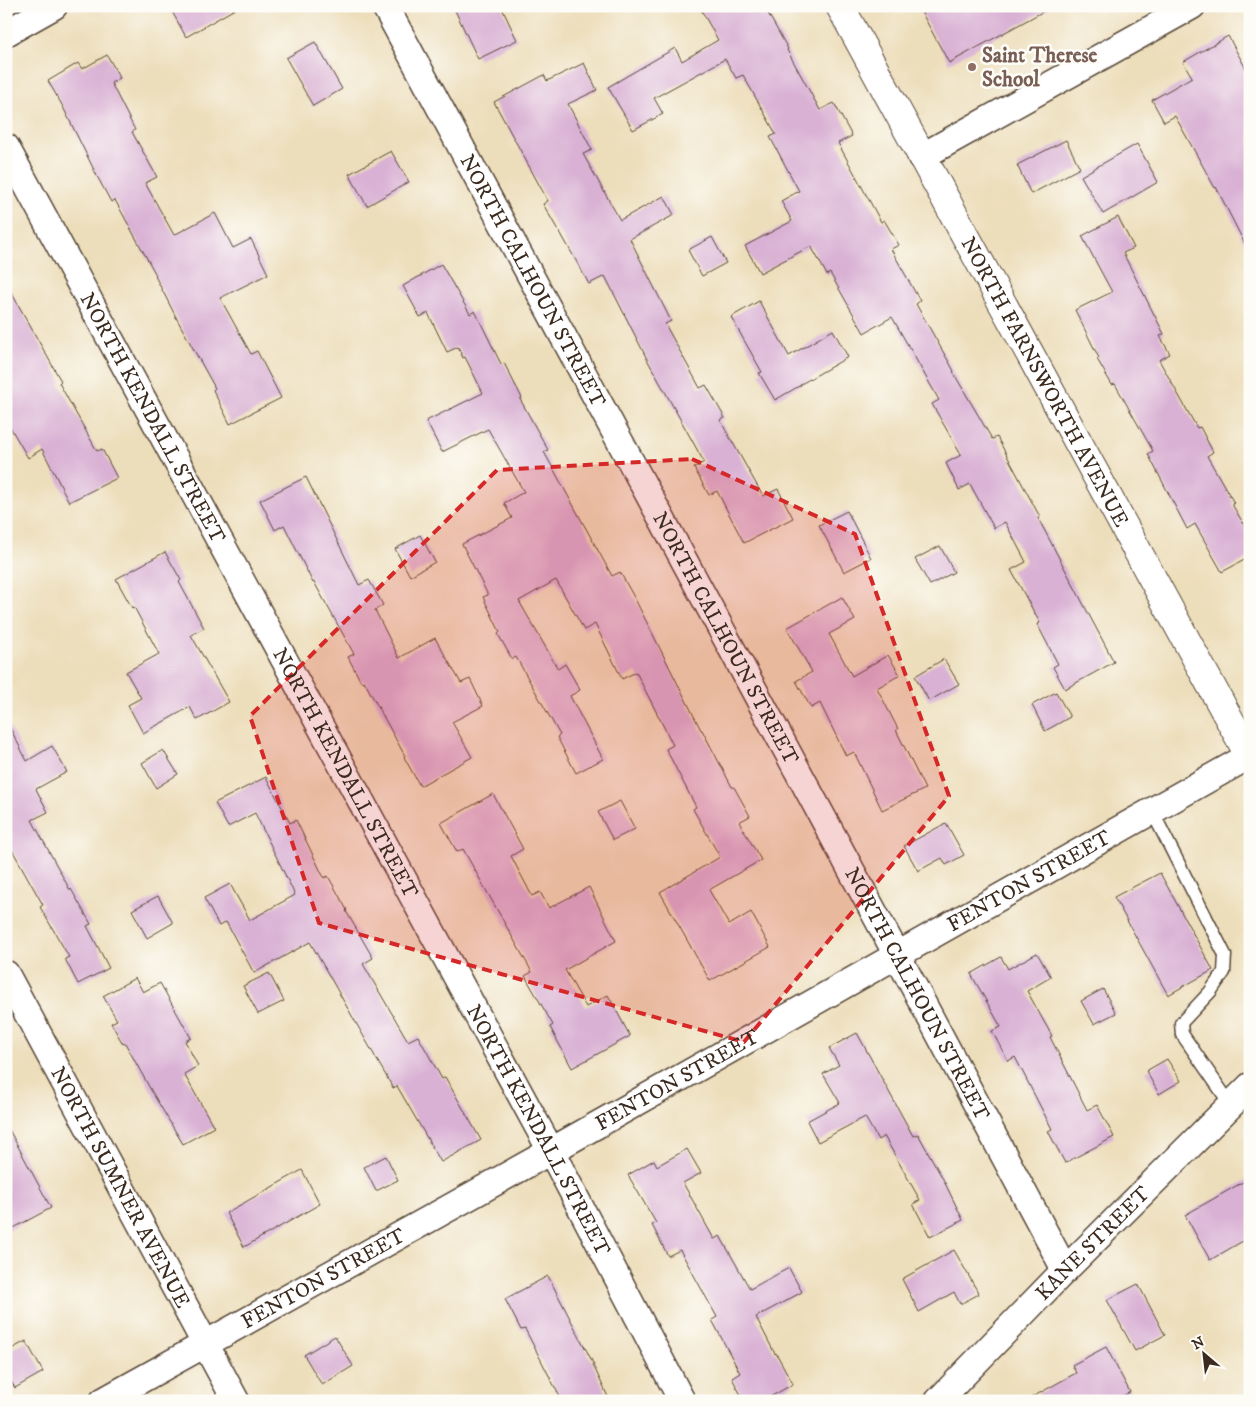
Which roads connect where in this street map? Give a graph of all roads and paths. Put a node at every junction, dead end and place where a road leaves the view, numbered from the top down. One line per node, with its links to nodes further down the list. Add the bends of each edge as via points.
1 (54, 6): 5 (street)
2 (385, 6): 10 (street, NORTH CALHOUN STREET)
3 (840, 6): 7 (main road, NORTH FARNSWORTH AVENUE)
4 (1192, 6): 7 (street)
5 (6, 33)
6 (6, 147): 14 (street, NORTH KENDALL STREET)
7 (921, 157): 8 (main road, NORTH FARNSWORTH AVENUE)
8 (1250, 756): 9 (street, FENTON STREET)
9 (1152, 811): 10 (street, FENTON STREET); 13 (lane, via 1226,955 1224,972 1181,1023 1182,1034)
10 (897, 955): 14 (street, FENTON STREET); 15 (street, NORTH CALHOUN STREET)
11 (6, 974): 16 (street, NORTH SUMNER AVENUE)
12 (1250, 1086): 13 (street, KANE STREET)
13 (1231, 1106): 15 (street, KANE STREET)
14 (551, 1151): 16 (street, FENTON STREET); 19 (street, NORTH KENDALL STREET)
15 (1065, 1270): 20 (street, KANE STREET)
16 (205, 1344): 17 (street, FENTON STREET); 18 (street, NORTH SUMNER AVENUE)
17 (103, 1401)
18 (236, 1401)
19 (682, 1401)
20 (938, 1401)

